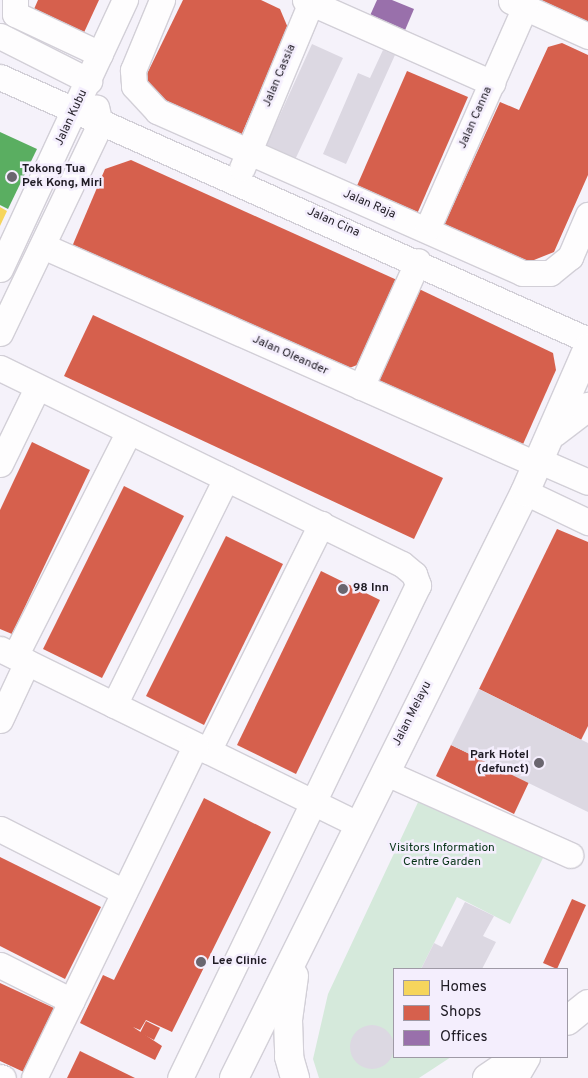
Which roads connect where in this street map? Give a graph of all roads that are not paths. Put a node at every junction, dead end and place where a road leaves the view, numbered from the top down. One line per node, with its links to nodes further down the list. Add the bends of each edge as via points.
1 (15, 0): 8 (street, via 15,14)
2 (125, 0): 8 (street)
3 (162, 0): 14 (street, Jalan Raja, via 133,70 134,86 157,111)
4 (310, 1): 11 (street); 14 (street, Jalan Cassia)
5 (517, 4): 7 (street); 11 (street, Jalan Canna)
6 (0, 36): 10 (street)
7 (588, 36)
8 (100, 54): 10 (street)
9 (0, 77): 12 (street, Jalan Cina)
10 (89, 81): 12 (street, Jalan Kubu); 13 (street, Jalan Kubu)
11 (492, 83): 19 (street, Jalan Canna)
12 (75, 113): 13 (street, Jalan Cina); 22 (street, Jalan Kubu)
13 (100, 124): 15 (street, Jalan Cina); 20 (street)
14 (248, 152): 15 (street, Jalan Cassia); 16 (street, Jalan Raja)
15 (237, 182): 17 (street, Jalan Cina)
16 (329, 188): 17 (street); 19 (street, Jalan Raja)
17 (296, 207): 21 (street, Jalan Cina)
18 (588, 215): 19 (street, Jalan Raja, via 570,257 550,273 522,273)
19 (427, 229)
20 (43, 246): 23 (street); 27 (street, Jalan Oleander)
21 (418, 261): 24 (street, Jalan Cina); 27 (street)
22 (0, 269)
23 (0, 333)
24 (588, 340)
25 (588, 348): 31 (main road, Jalan Melayu)
26 (0, 368): 28 (street)
27 (361, 387): 32 (street, Jalan Oleander)
28 (37, 388): 30 (street); 33 (street)
29 (588, 407): 31 (main road)
30 (130, 431): 34 (street); 39 (street)
31 (553, 434): 32 (main road, Jalan Melayu)
32 (539, 463): 35 (street, Jalan Oleander); 36 (main road, Jalan Melayu)
33 (0, 464)
34 (226, 478): 38 (street); 40 (street)
35 (588, 482)
36 (525, 492): 37 (street); 43 (main road, Jalan Melayu)
37 (588, 522)
38 (321, 524): 42 (street); 44 (street, via 402,564 414,574 418,585)
39 (14, 656): 40 (street); 41 (street)
40 (114, 704): 42 (street)
41 (0, 720)
42 (202, 748): 44 (street); 48 (street)
43 (384, 772): 45 (main road, Jalan Melayu); 47 (street)
44 (311, 801): 45 (street); 55 (street)
45 (358, 824): 49 (main road, Jalan Melayu)
46 (0, 829): 48 (street)
47 (570, 856)
48 (124, 892): 51 (street)
49 (297, 954): 56 (main road, Jalan Melayu); 57 (main road, via 288,1020 289,1057)
50 (0, 965): 51 (street)
51 (72, 1001): 54 (street)
52 (517, 1058): 58 (main road)
53 (526, 1058): 59 (street)
54 (34, 1078)
55 (180, 1078)
56 (234, 1078)
57 (296, 1078)
58 (487, 1078)
59 (515, 1078)

